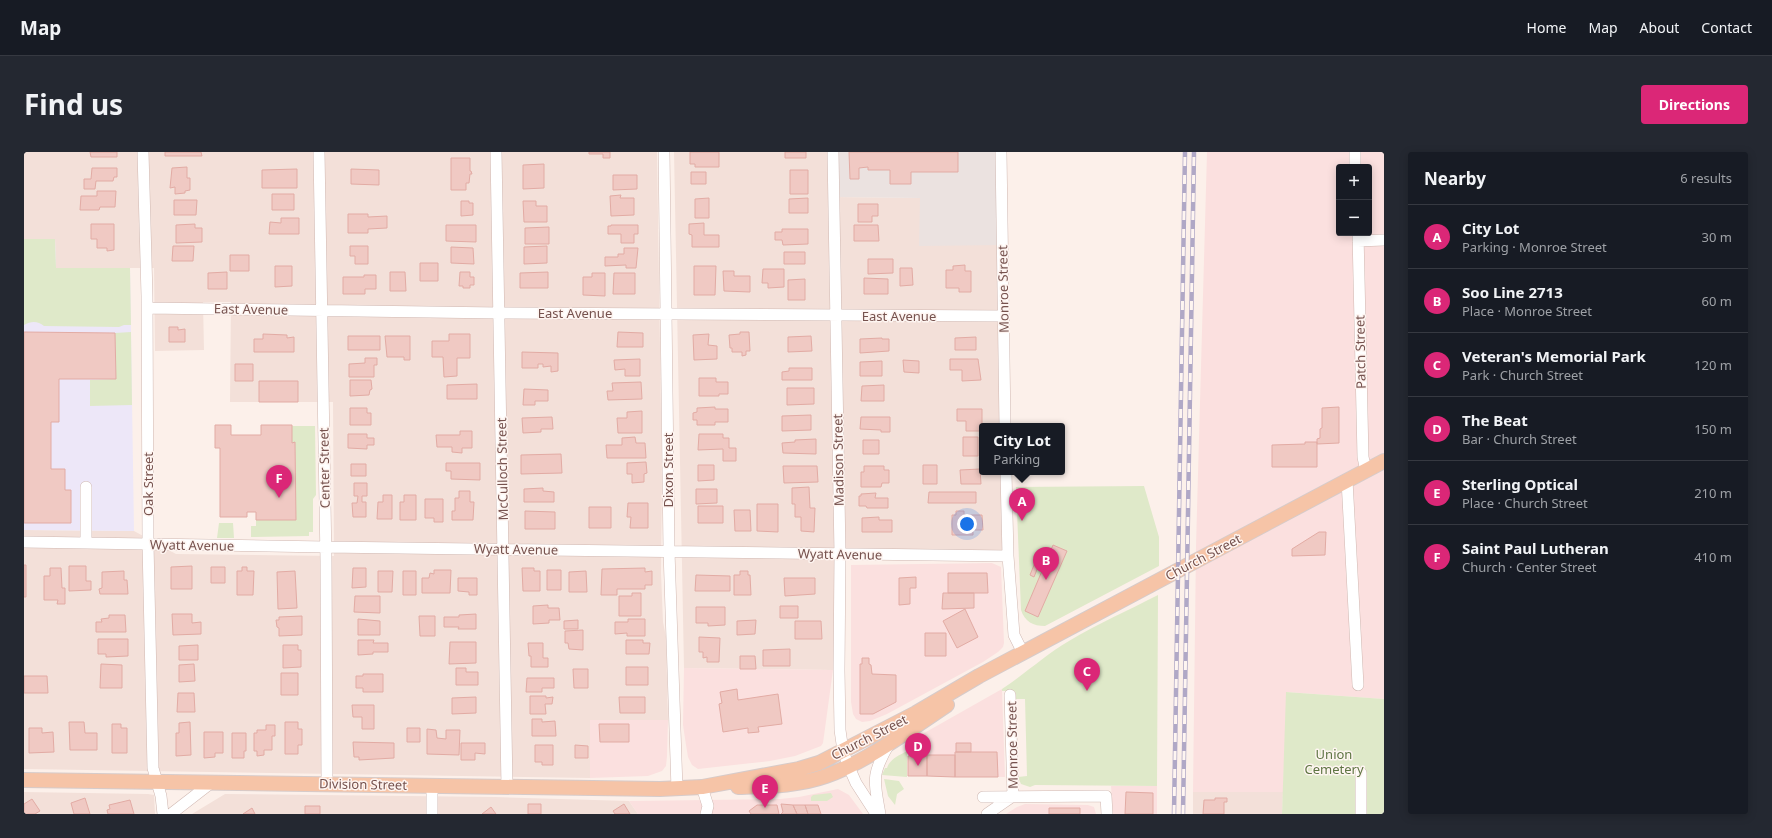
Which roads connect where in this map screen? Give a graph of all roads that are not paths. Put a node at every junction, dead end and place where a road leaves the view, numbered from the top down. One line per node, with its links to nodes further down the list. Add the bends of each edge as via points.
1 (143, 152): 11 (street, Oak Street)
2 (319, 152): 12 (street, Center Street)
3 (496, 152): 13 (street, McCulloch Street)
4 (664, 152): 14 (street, Dixon Street)
5 (833, 152): 15 (street, Madison Street)
6 (1001, 152): 16 (street, Monroe Street)
7 (1355, 152): 8 (street)
8 (1356, 164)
9 (1358, 237): 10 (street); 19 (street, Patch Street, via 1363,457)
10 (1384, 240)
11 (147, 308): 12 (street, East Avenue); 25 (street, Oak Street)
12 (322, 310): 13 (street, East Avenue); 26 (street, Center Street)
13 (499, 313): 14 (street, East Avenue); 27 (street, McCulloch Street)
14 (667, 314): 15 (street, East Avenue); 28 (street, Dixon Street)
15 (835, 316): 16 (street, East Avenue); 29 (street, Madison Street)
16 (1003, 316): 17 (street, Monroe Street)
17 (1005, 423)
18 (1384, 461): 19 (main road, Church Street)
19 (1366, 471): 21 (main road, Church Street)
20 (1006, 475): 30 (street)
21 (1347, 480): 31 (main road, Church Street); 32 (street)
22 (86, 487): 24 (street)
23 (24, 542): 24 (street, Wyatt Avenue)
24 (86, 543): 25 (street, Wyatt Avenue)
25 (148, 544): 26 (street, Wyatt Avenue); 39 (street, Oak Street, via 153,768)
26 (326, 548): 27 (street, Wyatt Avenue); 41 (street, Center Street)
27 (503, 549): 28 (street, Wyatt Avenue); 43 (street, McCulloch Street)
28 (669, 551): 29 (street, Wyatt Avenue); 45 (street, Dixon Street)
29 (840, 554): 30 (street, Wyatt Avenue); 35 (street, Madison Street, via 839,700)
30 (1008, 556): 31 (street, via 1014,635)
31 (1023, 653): 34 (main road, Church Street); 35 (main road, Church Street)
32 (1358, 685)
33 (1010, 695): 46 (street, Monroe Street)
34 (891, 741): 36 (main road, Church Street); 53 (street, via 878,762 875,775)
35 (843, 751): 36 (street, Madison Street); 44 (main road, Church Street, via 819,763 799,769)
36 (848, 767): 44 (main road, Church Street, via 826,776 797,783); 52 (street, Madison Street)
37 (1361, 773): 56 (street)
38 (24, 780): 39 (main road, Division Street)
39 (157, 782): 40 (main road, Division Street); 48 (street, Oak Street)
40 (211, 783): 41 (main road, Division Street); 49 (street)
41 (327, 783): 42 (main road, Division Street)
42 (432, 785): 43 (main road, Division Street); 50 (street)
43 (507, 787): 45 (main road, Division Street)
44 (702, 787): 45 (main road, Division Street); 51 (street, via 708,806)
45 (677, 789)
46 (1013, 796): 47 (street); 54 (street); 55 (street, via 1106,796)
47 (983, 797)
48 (163, 814)
49 (170, 814)
50 (432, 814)
51 (706, 814)
52 (876, 814)
53 (880, 814)
54 (987, 814)
55 (1107, 814)
56 (1361, 814)

